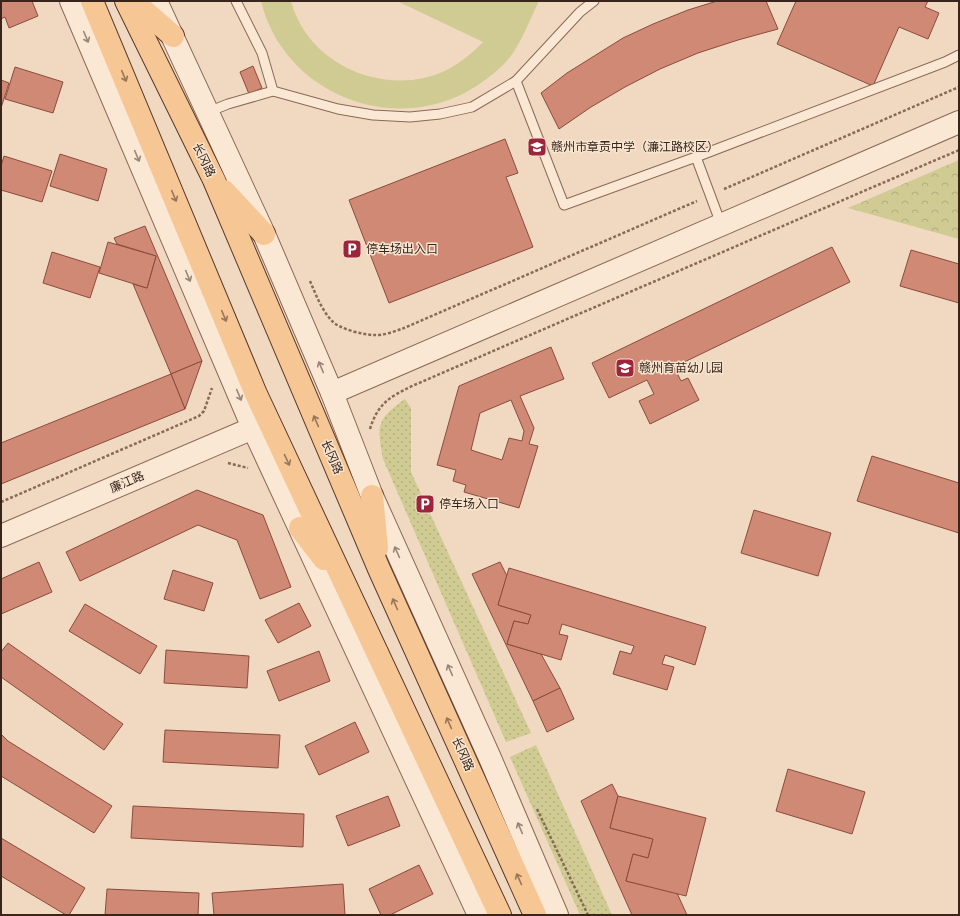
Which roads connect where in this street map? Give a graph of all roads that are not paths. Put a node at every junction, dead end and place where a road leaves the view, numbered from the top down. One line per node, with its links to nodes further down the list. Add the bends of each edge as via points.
1 (70, 1): 19 (street, one-way to 19)
2 (92, 1): 24 (main road, one-way to 24, via 256,394)
3 (126, 1): 15 (main road, 长冈路)
4 (133, 1): 8 (main road)
5 (156, 1): 8 (street)
6 (236, 1): 11 (lane, via 262,53)
7 (594, 1): 10 (lane, via 580,12)
8 (173, 36): 12 (street)
9 (959, 54): 14 (lane, via 945,62)
10 (516, 82): 11 (lane, via 472,107 410,117 373,115 338,109); 14 (lane, via 564,205)
11 (273, 91): 12 (lane)
12 (208, 112): 17 (street)
13 (959, 122): 16 (street)
14 (696, 157): 16 (lane)
15 (214, 180): 17 (main road); 23 (main road, 长冈路, one-way to 15)
16 (721, 224): 18 (street)
17 (264, 234): 18 (street, one-way to 17)
18 (332, 393): 20 (street)
19 (253, 428): 21 (street); 22 (street, 廉江路)
20 (372, 496): 23 (main road); 28 (street, one-way to 20, via 490,758)
21 (300, 528): 24 (main road); 25 (street)
22 (1, 536)
23 (379, 569): 27 (main road, 长冈路, one-way to 23)
24 (350, 594): 26 (main road)
25 (479, 915)
26 (500, 915)
27 (535, 915)
28 (557, 915)

